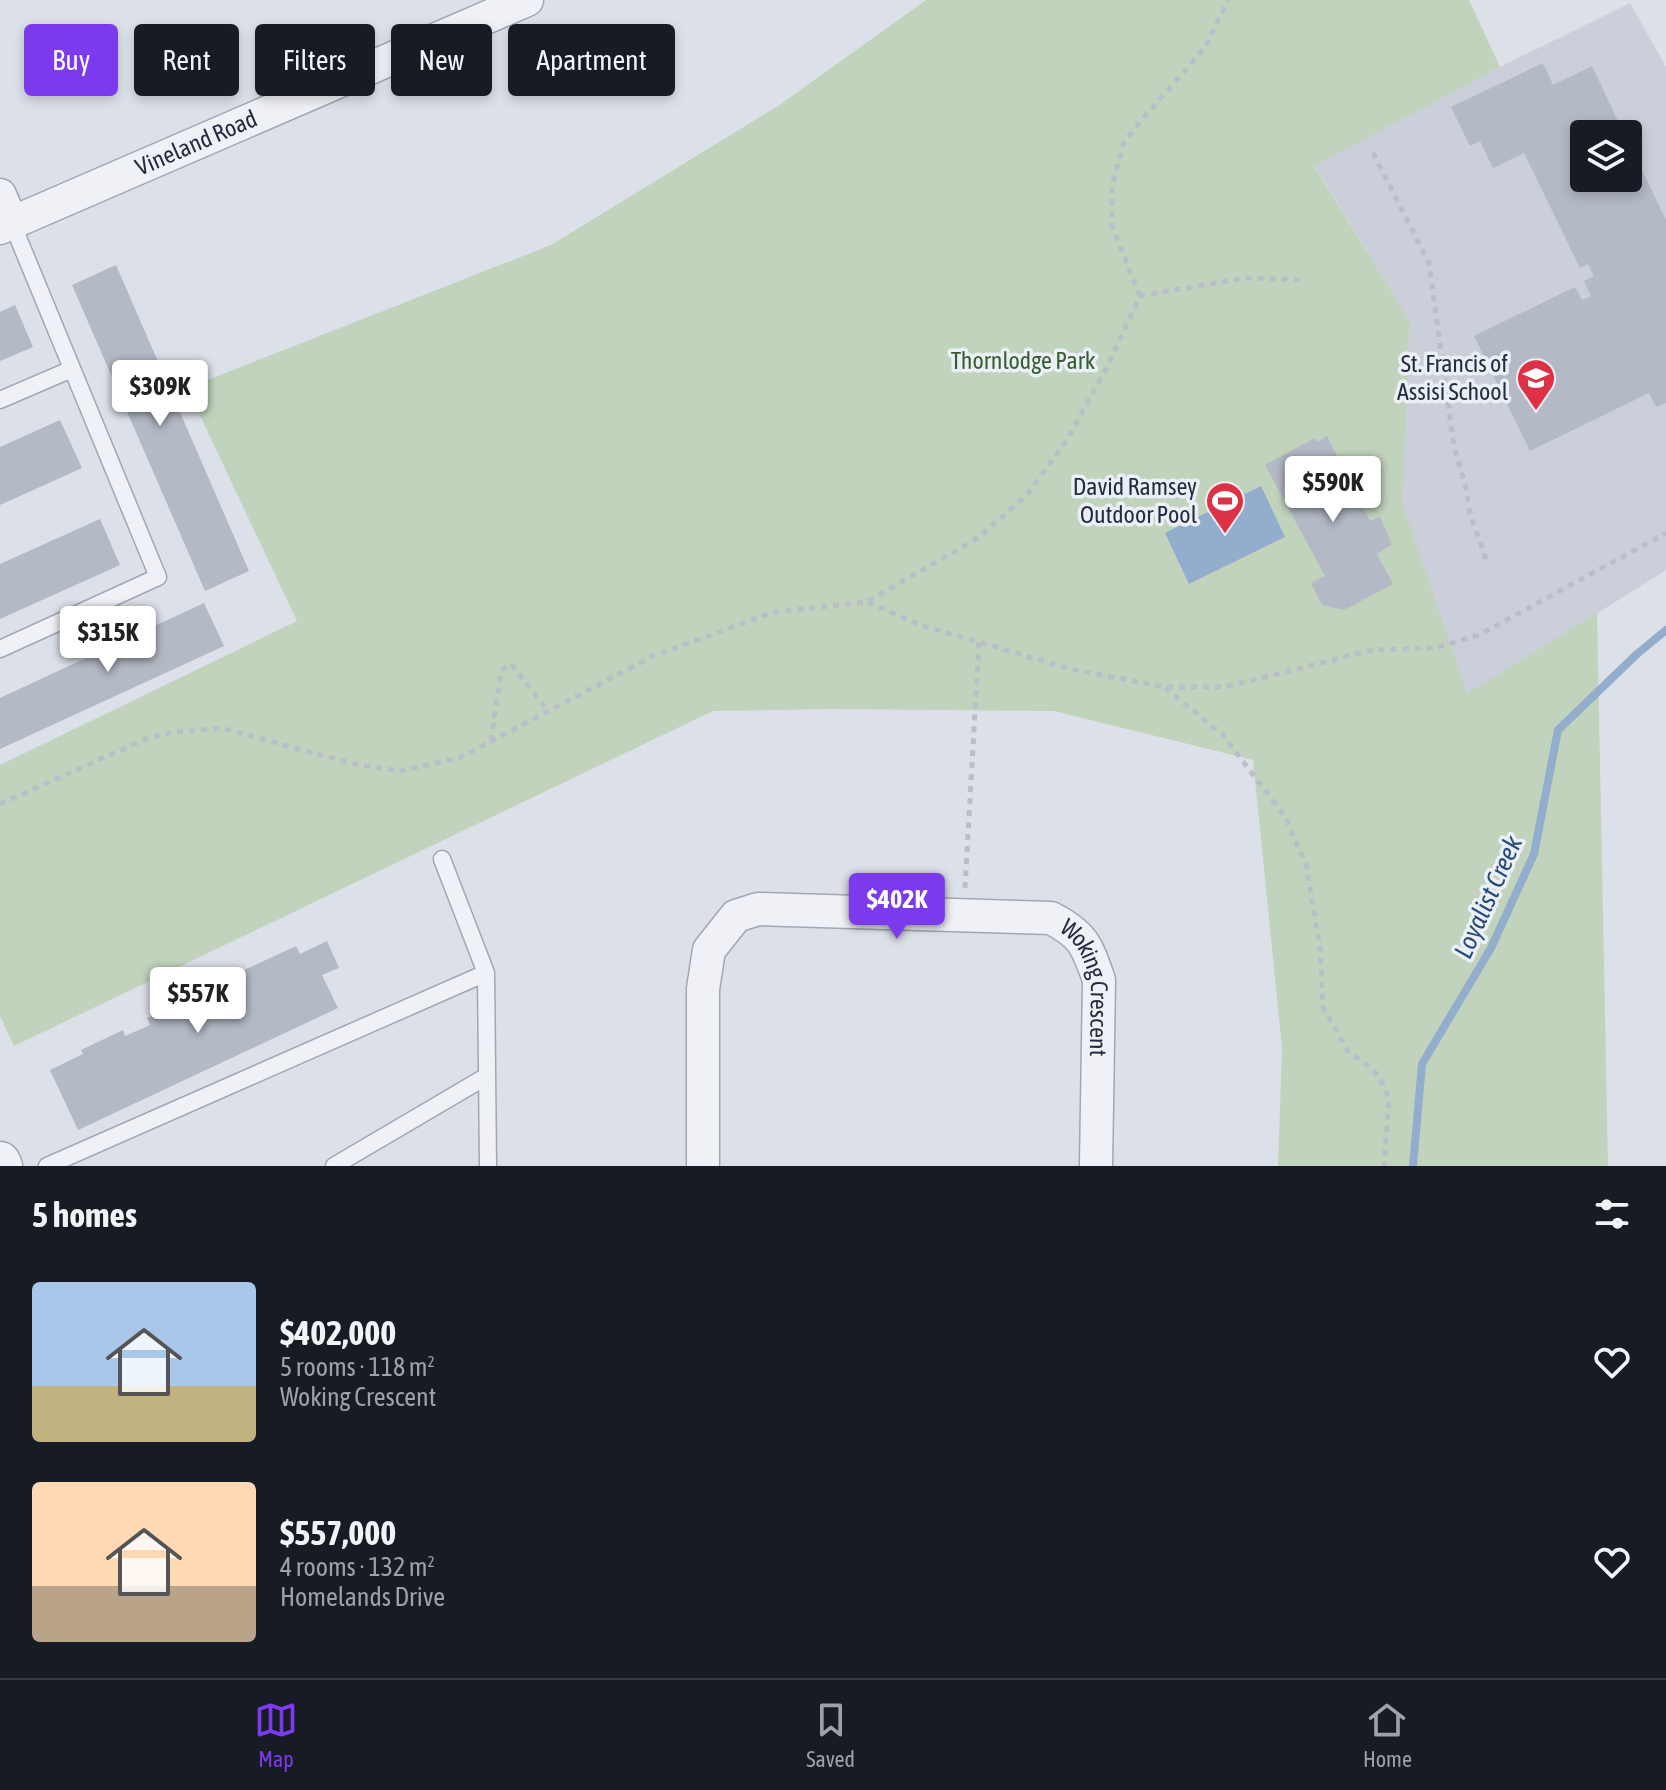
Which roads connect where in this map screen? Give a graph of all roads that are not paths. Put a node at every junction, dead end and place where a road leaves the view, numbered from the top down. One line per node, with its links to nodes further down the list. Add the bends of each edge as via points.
1 (527, 0): 2 (street, Vineland Road)
2 (4, 215): 3 (lane)
3 (72, 369): 4 (lane); 5 (lane, via 158,577)
4 (0, 400)
5 (0, 649)
6 (442, 859): 7 (lane)
7 (486, 973): 8 (lane); 9 (lane)
8 (487, 1076): 10 (lane); 11 (lane)
9 (47, 1166)
10 (334, 1166)
11 (488, 1166)
12 (703, 1166): 13 (street, Woking Crescent, via 703,989 709,950 736,916 758,909 1051,918 1073,930 1090,952 1099,980)
13 (1096, 1166)

